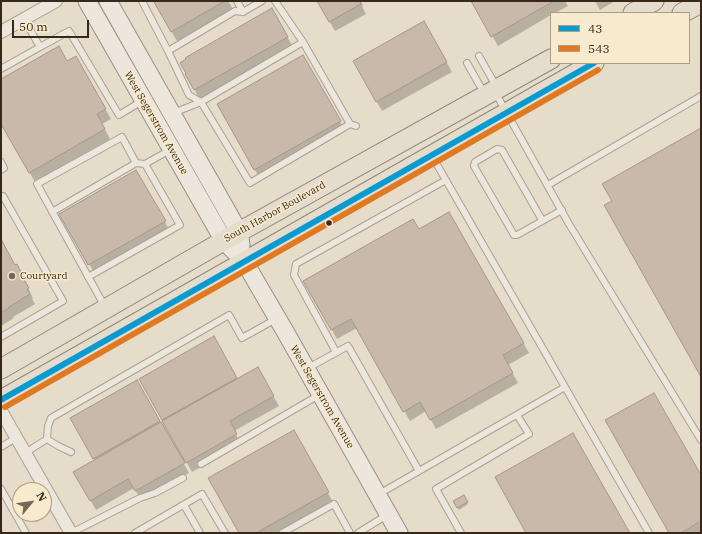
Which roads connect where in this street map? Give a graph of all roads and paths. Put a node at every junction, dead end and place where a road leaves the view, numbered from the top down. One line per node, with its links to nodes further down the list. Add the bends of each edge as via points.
1 (56, 1): 13 (street)
2 (87, 1): 25 (main road, West Segerstrom Avenue)
3 (108, 1): 28 (main road, West Segerstrom Avenue)
4 (142, 1): 17 (lane)
5 (237, 1): 10 (lane)
6 (262, 1): 10 (lane)
7 (275, 1): 15 (lane)
8 (654, 1): 11 (main road)
9 (701, 2): 12 (main road)
10 (243, 12): 17 (lane, via 235,11)
11 (635, 12)
12 (684, 12)
13 (24, 19): 14 (street); 16 (lane)
14 (2, 30)
15 (303, 42): 26 (lane); 29 (lane)
16 (40, 47): 22 (lane); 25 (lane, via 69,31 119,115)
17 (168, 51): 26 (lane, via 189,95)
18 (479, 56): 23 (lane)
19 (550, 60): 23 (main road, South Harbor Boulevard)
20 (467, 63): 23 (lane)
21 (592, 64): 27 (main road)
22 (1, 69)
23 (493, 92): 27 (lane); 43 (main road, South Harbor Boulevard)
24 (701, 96): 38 (lane)
25 (143, 100): 31 (main road, West Segerstrom Avenue)
26 (201, 102): 28 (lane); 29 (lane, via 250,183)
27 (507, 112): 32 (main road); 38 (lane)
28 (171, 113): 43 (main road, West Segerstrom Avenue)
29 (350, 124): 30 (lane)
30 (356, 126)
31 (171, 149): 35 (lane); 43 (main road, West Segerstrom Avenue)
32 (432, 155): 37 (lane); 44 (main road)
33 (1, 162): 36 (lane, via 4,168)
34 (136, 163): 35 (lane); 41 (lane); 41 (lane, via 122,137 37,184)
35 (145, 164): 45 (lane, via 180,225)
36 (1, 170)
37 (446, 180): 49 (lane, via 296,264 294,275); 52 (lane)
38 (548, 185): 40 (lane)
39 (1, 197): 48 (lane, via 3,196 63,301)
40 (562, 210): 42 (lane); 59 (lane)
41 (52, 212): 45 (lane)
42 (542, 220): 42 (lane, via 514,235 474,166 475,162 497,149 502,150)
43 (231, 237): 44 (main road, West Segerstrom Avenue); 46 (main road, South Harbor Boulevard)
44 (244, 261): 47 (main road, West Segerstrom Avenue); 54 (main road)
45 (88, 277): 46 (lane)
46 (106, 309): 50 (main road, South Harbor Boulevard)
47 (277, 318): 51 (main road, West Segerstrom Avenue); 58 (lane, via 242,338 229,315 51,418)
48 (1, 337)
49 (336, 352): 51 (lane); 64 (lane, via 348,346)
50 (1, 368)
51 (306, 369): 53 (main road, West Segerstrom Avenue)
52 (565, 387): 56 (lane); 80 (lane)
53 (320, 394): 63 (lane); 67 (main road, West Segerstrom Avenue)
54 (1, 400)
55 (1, 411): 57 (street)
56 (517, 415): 64 (lane); 79 (lane, via 529,434 436,489)
57 (16, 438): 60 (lane); 61 (street)
58 (47, 439): 61 (lane); 62 (lane)
59 (701, 440)
60 (1, 447)
61 (24, 452): 73 (street)
62 (71, 452)
63 (201, 464)
64 (419, 471): 67 (lane)
65 (183, 478): 73 (lane)
66 (1, 490): 72 (lane)
67 (378, 495): 69 (main road, West Segerstrom Avenue)
68 (184, 505): 70 (lane); 74 (lane); 75 (lane, via 202,494)
69 (388, 514): 77 (lane); 78 (main road, West Segerstrom Avenue)
70 (198, 532)
71 (348, 532): 76 (lane, via 334,504)
72 (26, 533)
73 (71, 533)
74 (136, 533)
75 (225, 533)
76 (282, 533)
77 (358, 533)
78 (399, 533)
79 (461, 533)
80 (649, 533)

